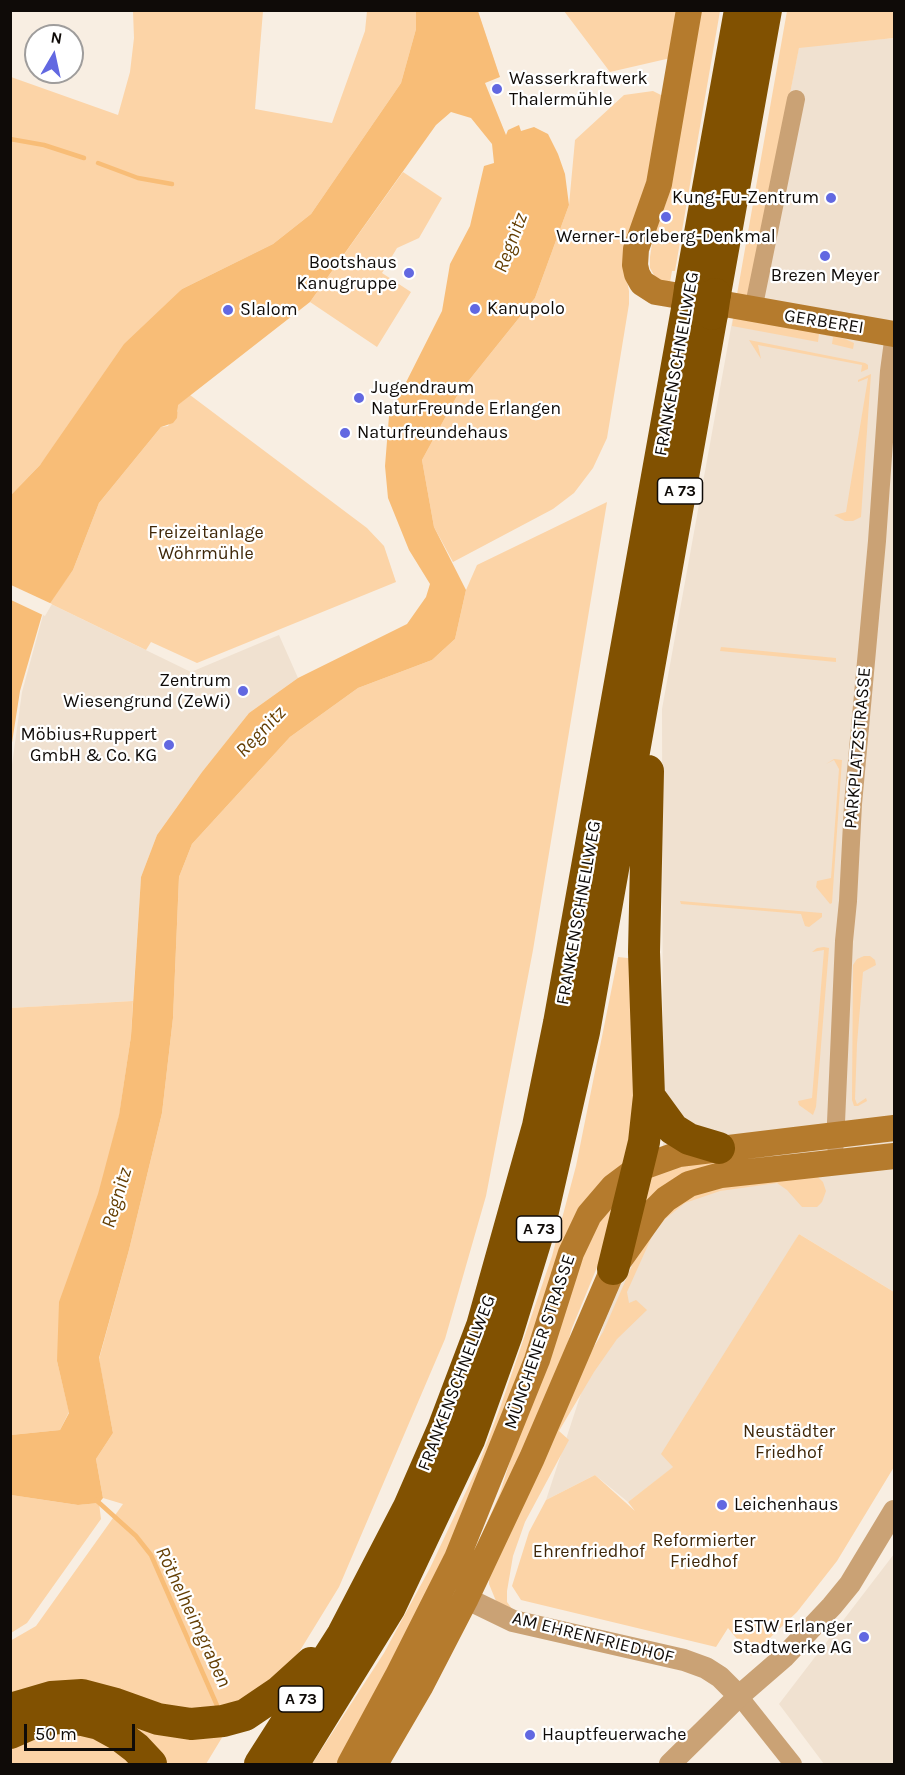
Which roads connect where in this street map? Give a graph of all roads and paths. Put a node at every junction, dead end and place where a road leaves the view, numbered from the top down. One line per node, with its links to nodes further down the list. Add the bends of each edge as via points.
1 (689, 10): 5 (main road, GERBEREI, via 659,184 636,249 635,265 642,283 656,291)
2 (740, 10): 6 (highway, FRANKENSCHNELLWEG / A 73)
3 (766, 10): 6 (highway, FRANKENSCHNELLWEG / A 73)
4 (796, 99): 5 (street)
5 (753, 310): 7 (main road, GERBEREI)
6 (699, 313): 8 (highway, FRANKENSCHNELLWEG / A 73); 20 (highway, FRANKENSCHNELLWEG / A 73, via 538,1126 482,1326 447,1418 409,1507)
7 (894, 334): 11 (street, PARKPLATZSTRASSE, via 853,804)
8 (652, 647): 9 (highway, via 655,714 646,780 644,952); 26 (highway, FRANKENSCHNELLWEG / A 73, via 584,1032 538,1233 507,1334 469,1440 390,1607)
9 (649, 1096): 12 (highway, via 673,1129 689,1139); 15 (highway)
10 (894, 1128): 11 (main road, MÜNCHENER STRASSE)
11 (834, 1136): 12 (main road, MÜNCHENER STRASSE); 14 (street, PARKPLATZSTRASSE)
12 (719, 1148): 15 (main road, MÜNCHENER STRASSE, via 679,1154)
13 (894, 1156): 14 (main road, MÜNCHENER STRASSE)
14 (837, 1162): 16 (main road, MÜNCHENER STRASSE, via 721,1174 689,1184 655,1210)
15 (637, 1169): 16 (highway); 18 (main road, MÜNCHENER STRASSE, via 613,1187 588,1215 571,1253 537,1360)
16 (613, 1269): 19 (main road, MÜNCHENER STRASSE, via 532,1458)
17 (894, 1511): 21 (street, via 832,1606 784,1657)
18 (442, 1587): 19 (street, AM EHRENFRIEDHOF); 27 (main road, MÜNCHENER STRASSE)
19 (466, 1598): 21 (street, AM EHRENFRIEDHOF, via 513,1621 706,1668); 28 (main road, MÜNCHENER STRASSE)
20 (343, 1634): 22 (highway, via 279,1692 245,1714 224,1721 191,1724 158,1719 82,1695 51,1697); 25 (highway, FRANKENSCHNELLWEG / A 73)
21 (739, 1696): 29 (street); 30 (street)
22 (10, 1708)
23 (10, 1733): 24 (highway, via 35,1722 82,1720 119,1735)
24 (151, 1764)
25 (260, 1764)
26 (293, 1764)
27 (350, 1764)
28 (375, 1764)
29 (670, 1764)
30 (793, 1764)

